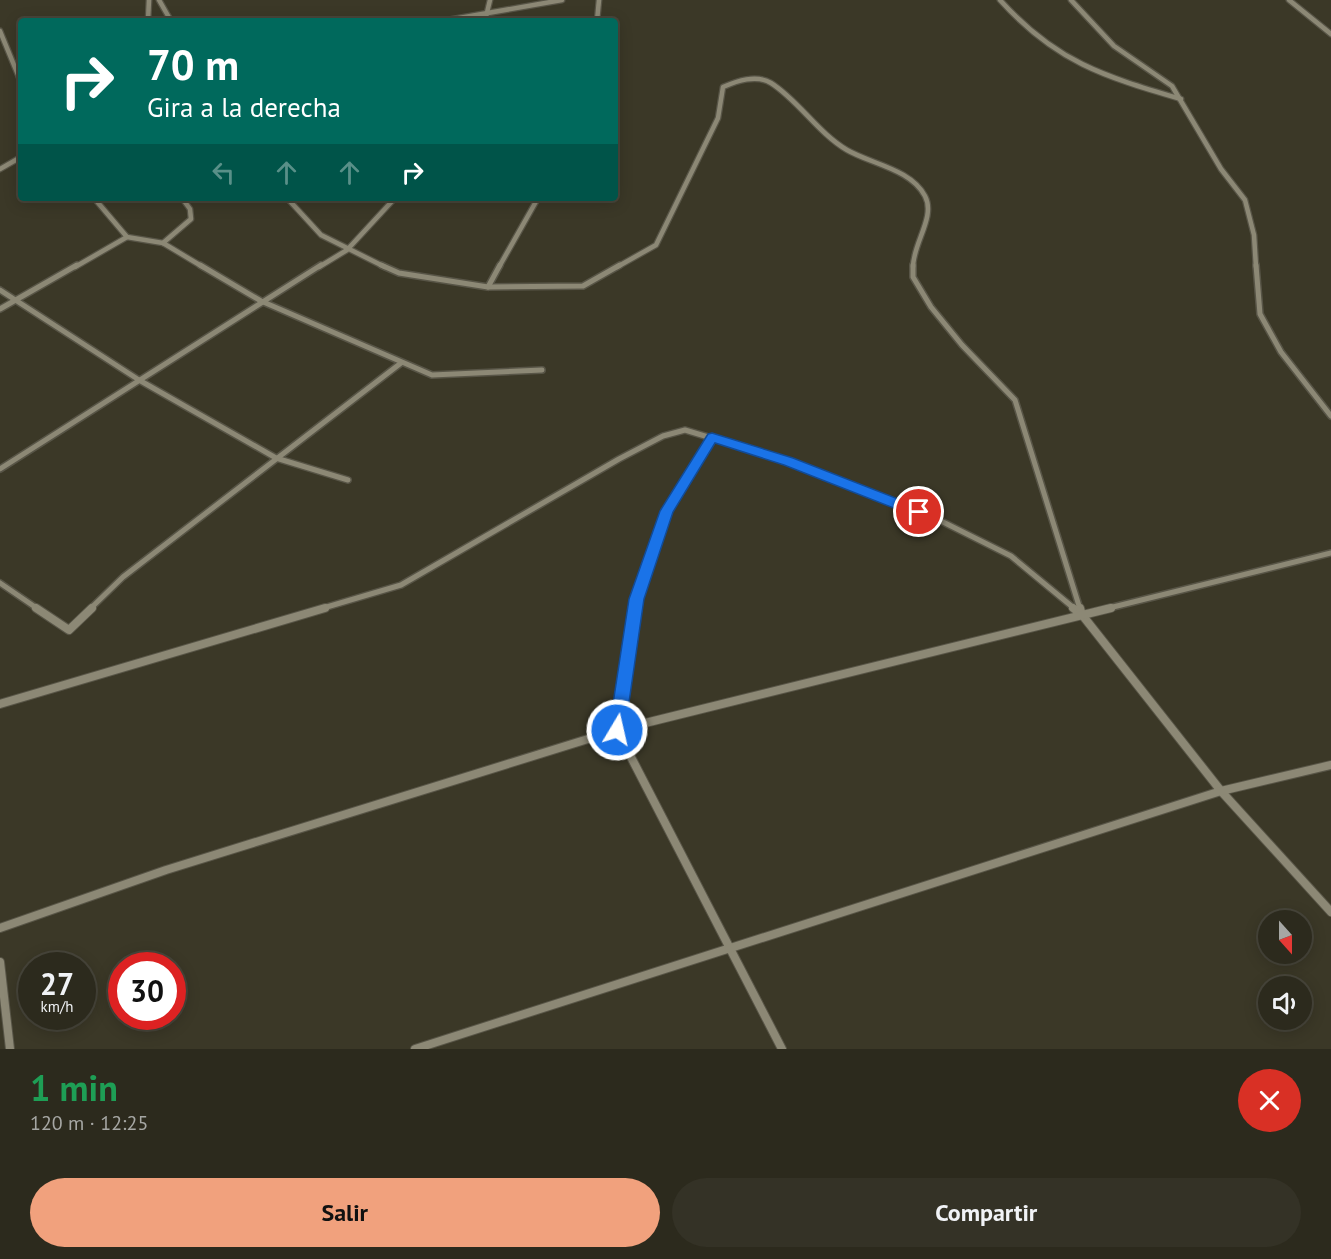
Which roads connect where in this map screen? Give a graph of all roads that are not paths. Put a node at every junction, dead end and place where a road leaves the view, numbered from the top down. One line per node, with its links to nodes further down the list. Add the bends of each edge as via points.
1 (149, 0): 10 (street)
2 (159, 0): 11 (street)
3 (490, 0): 9 (street)
4 (562, 0): 9 (street)
5 (599, 0): 14 (street)
6 (1000, 0): 18 (street, via 1023,28 1050,50 1102,76)
7 (1071, 0): 18 (street, via 1114,46 1172,86)
8 (1289, 0): 16 (street)
9 (487, 15): 12 (street); 13 (street)
10 (148, 18)
11 (169, 18)
12 (464, 18)
13 (486, 18)
14 (597, 18)
15 (0, 31): 17 (street)
16 (1331, 34)
17 (18, 75)
18 (1182, 99): 37 (street, via 1221,169 1245,200 1254,236 1260,314 1281,352)
19 (18, 159): 20 (street)
20 (0, 169)
21 (97, 201): 26 (street)
22 (184, 201): 27 (street, via 191,219)
23 (290, 201): 28 (street, via 321,235)
24 (392, 201): 28 (street)
25 (536, 201): 29 (street)
26 (127, 237): 27 (street); 31 (street)
27 (163, 243): 32 (street)
28 (347, 250): 29 (street, via 399,273); 32 (street)
29 (488, 287): 44 (street, via 583,286 656,245 718,118 723,87 743,78 770,82 832,140 908,179 925,196 929,214 914,253 913,277 962,345 1015,400)
30 (0, 290): 31 (street)
31 (15, 300): 33 (street); 36 (street)
32 (261, 301): 34 (street); 36 (street)
33 (0, 309)
34 (401, 363): 35 (street, via 432,375); 39 (street)
35 (542, 370)
36 (140, 380): 39 (street); 40 (street)
37 (1331, 416)
38 (712, 437): 44 (street, via 788,461 941,521 1011,556); 45 (street, via 685,430 663,436 401,585); 46 (street, via 666,511 636,599)
39 (276, 458): 41 (street); 43 (street, via 123,577 69,630)
40 (0, 469)
41 (348, 480)
42 (1331, 553): 44 (street)
43 (0, 583)
44 (1083, 616): 46 (street); 48 (street)
45 (0, 704)
46 (617, 730): 50 (street, via 166,870); 51 (street)
47 (1331, 765): 48 (street)
48 (1221, 790): 49 (street); 51 (street)
49 (1331, 912)
50 (0, 928)
51 (729, 947): 54 (street); 55 (street)
52 (0, 962): 53 (street)
53 (10, 1049)
54 (415, 1049)
55 (782, 1049)

